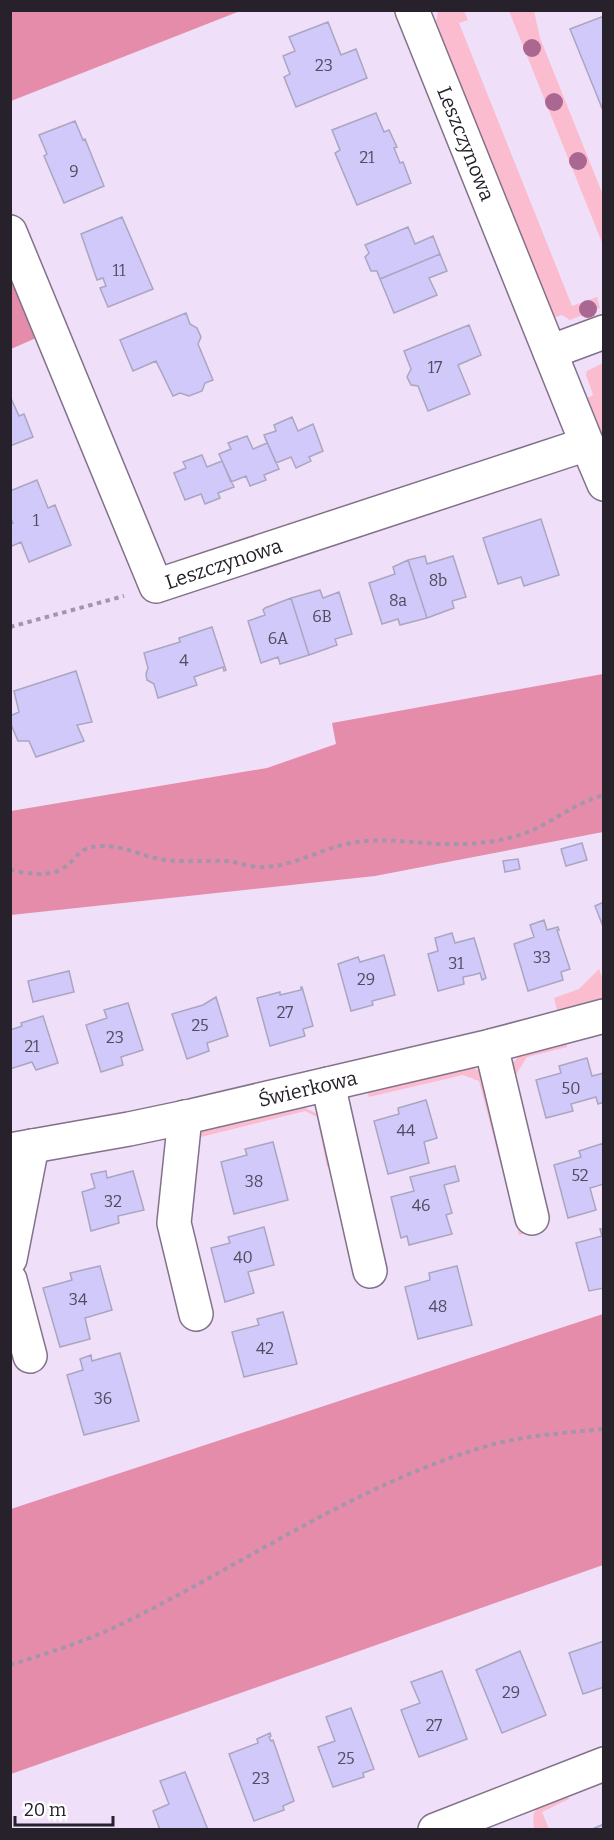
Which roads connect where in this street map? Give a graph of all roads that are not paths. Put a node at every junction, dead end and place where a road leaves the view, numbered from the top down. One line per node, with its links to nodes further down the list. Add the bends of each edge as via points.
1 (412, 10): 4 (street, Leszczynowa)
2 (10, 232): 5 (street, Leszczynowa, via 156,586)
3 (603, 332): 4 (street)
4 (550, 352): 5 (street, Leszczynowa)
5 (587, 444): 6 (street, Leszczynowa)
6 (603, 484)
7 (603, 1016): 8 (street, Świerkowa)
8 (491, 1046): 9 (street, Świerkowa); 12 (street)
9 (328, 1084): 10 (street, Świerkowa); 14 (street)
10 (185, 1117): 11 (street, Świerkowa); 16 (street, via 174,1223)
11 (21, 1148): 13 (street)
12 (532, 1218)
13 (10, 1259)
14 (370, 1271)
15 (10, 1280): 17 (street)
16 (196, 1314)
17 (30, 1356)
18 (603, 1764): 19 (street)
19 (509, 1816): 20 (street)
20 (435, 1830)

